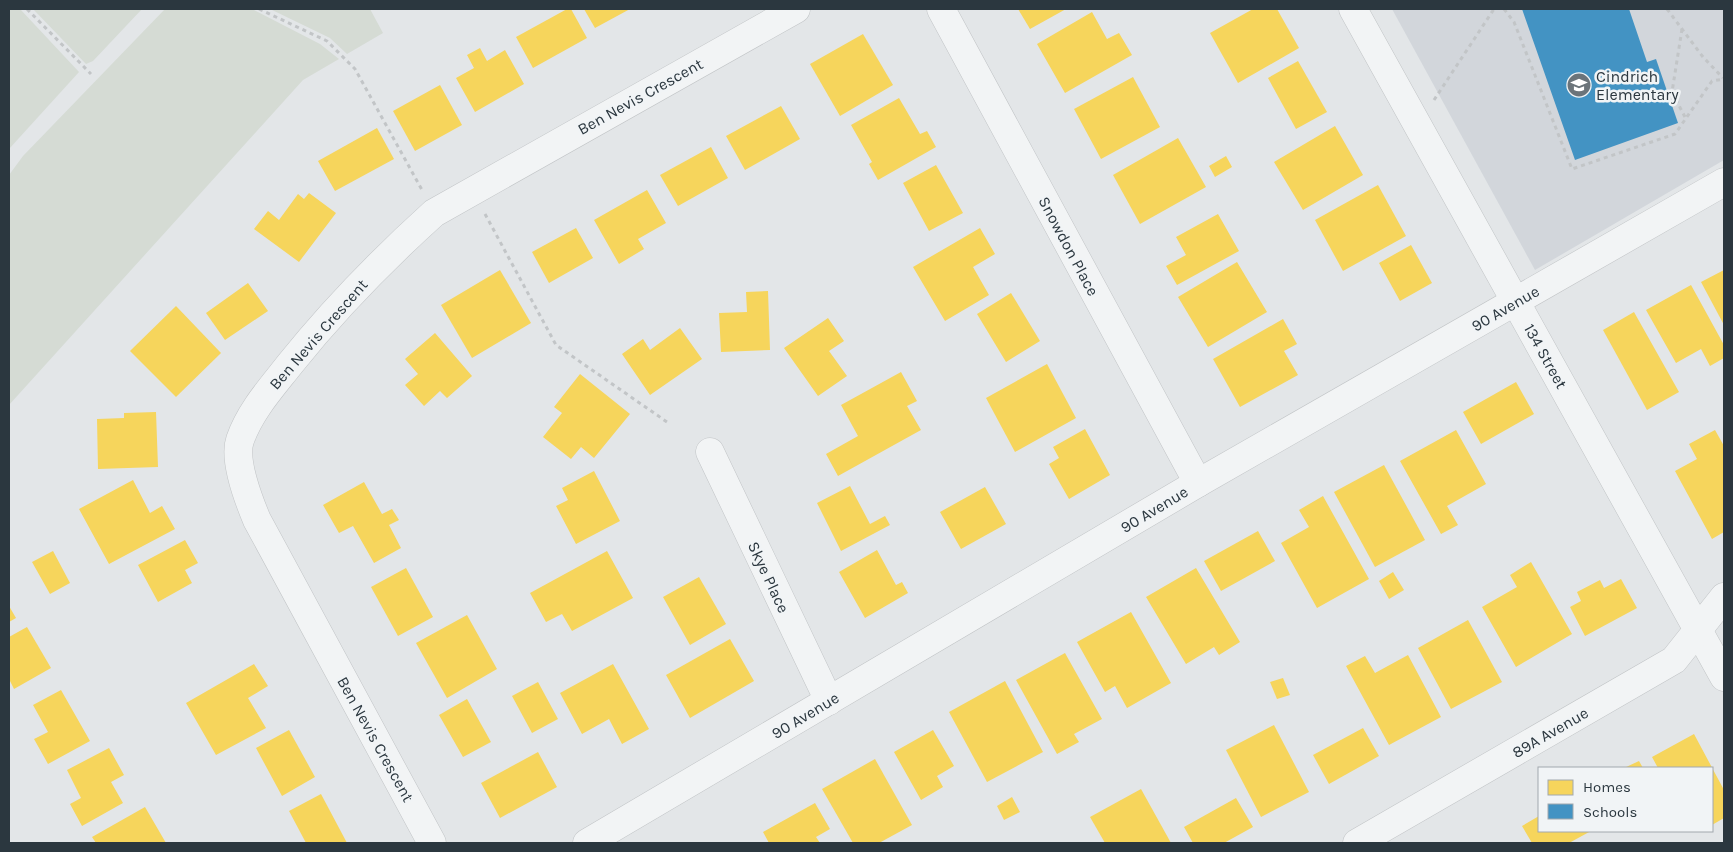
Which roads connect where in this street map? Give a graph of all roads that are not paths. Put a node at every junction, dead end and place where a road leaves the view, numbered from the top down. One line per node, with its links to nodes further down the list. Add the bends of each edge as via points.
1 (796, 9): 12 (street, Ben Nevis Crescent, via 434,213 387,256 314,335 262,399 239,441 241,479 257,520)
2 (941, 9): 7 (street, Snowdon Place)
3 (1353, 9): 5 (street, 134 Street)
4 (1724, 182): 5 (street, 90 Avenue)
5 (1516, 301): 7 (street, 90 Avenue); 9 (street, 134 Street)
6 (710, 452): 11 (street, Skye Place)
7 (1198, 483): 11 (street, 90 Avenue)
8 (1724, 597): 9 (street, 89A Avenue)
9 (1698, 630): 10 (street, 134 Street); 14 (street, 89A Avenue, via 1674,660)
10 (1724, 677)
11 (829, 700): 13 (street, 90 Avenue)
12 (432, 843)
13 (587, 843)
14 (1357, 843)

